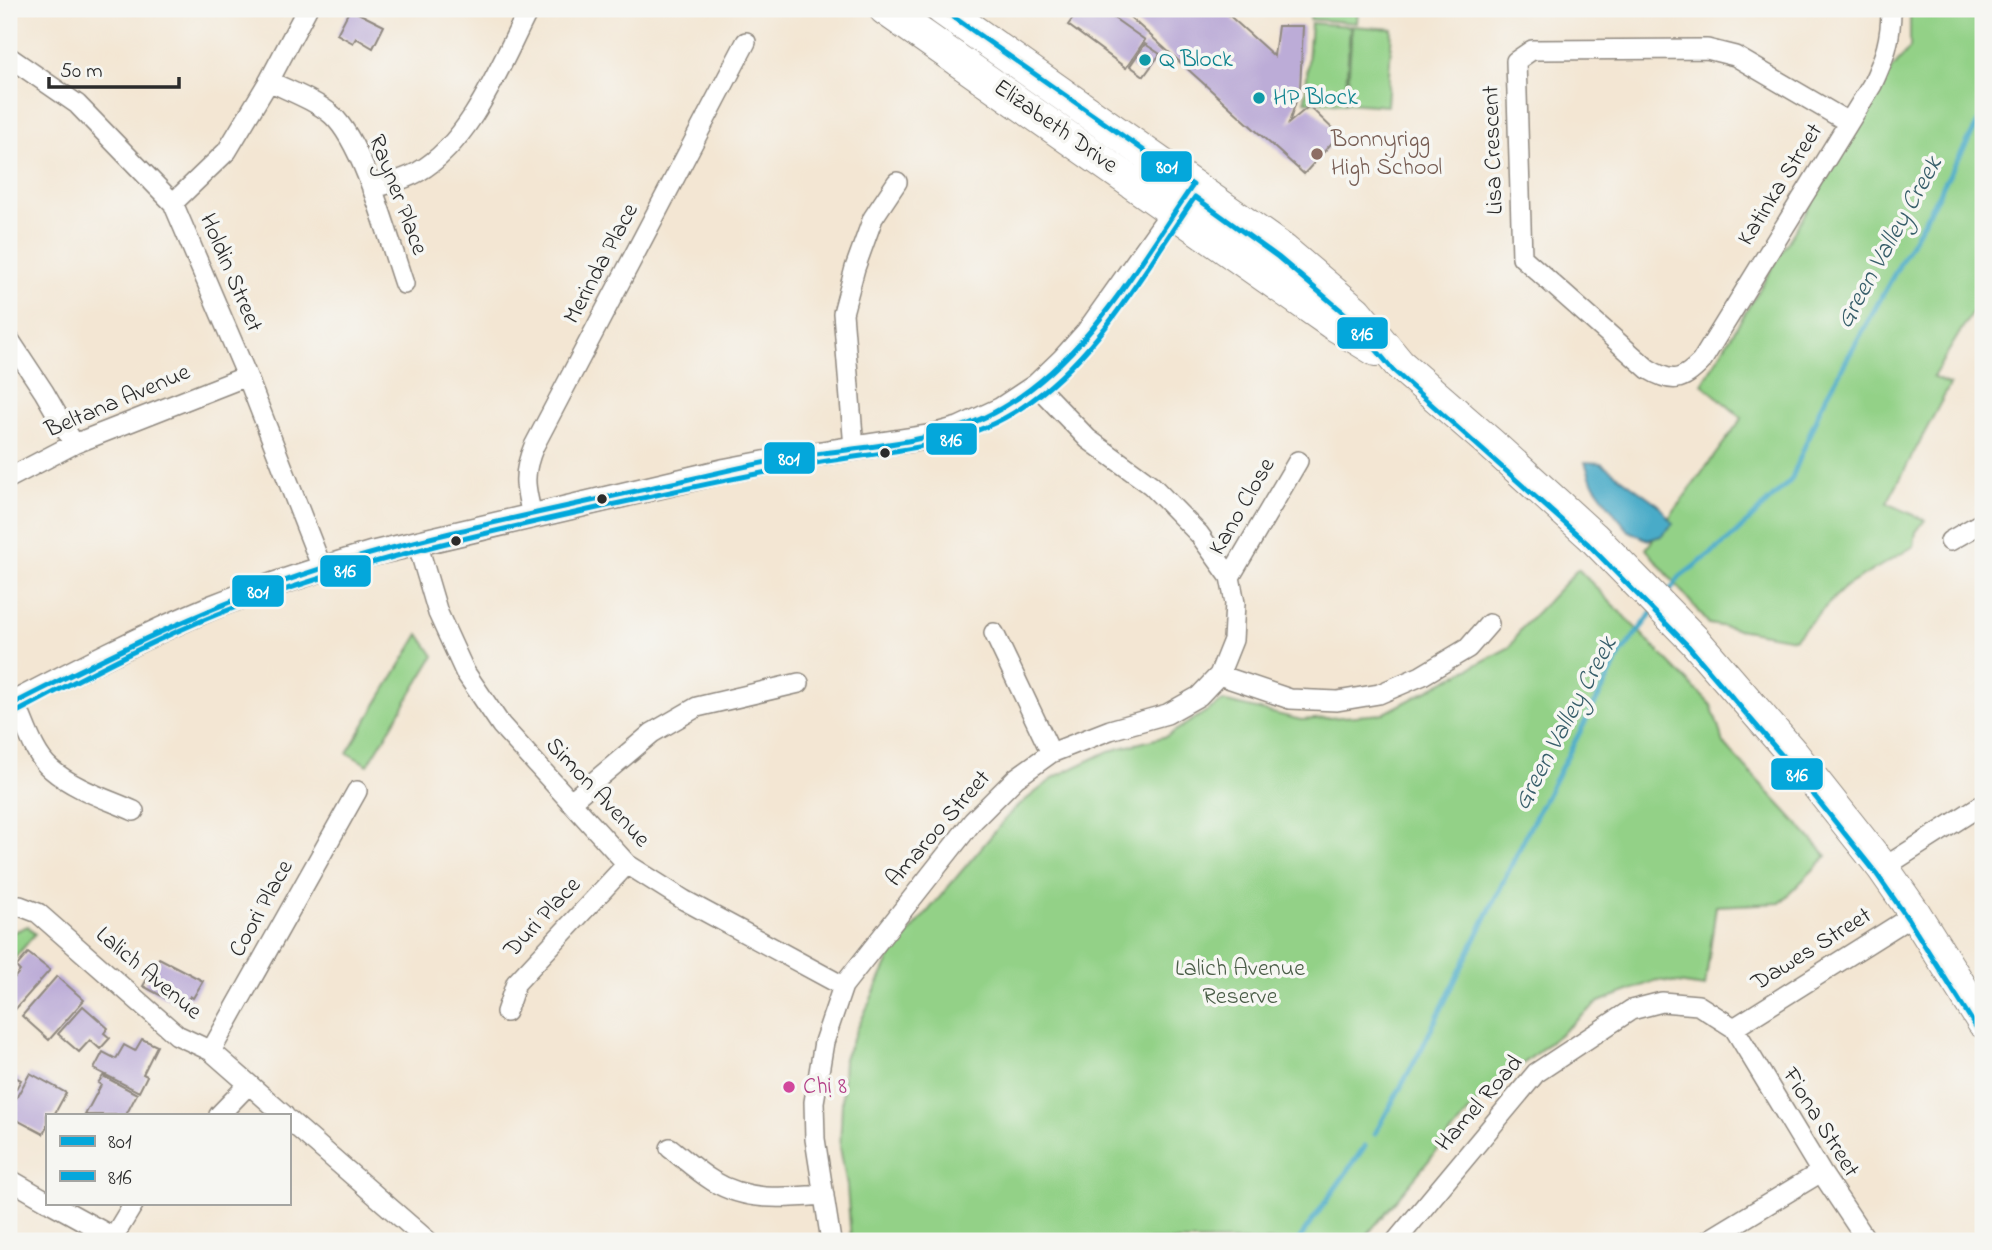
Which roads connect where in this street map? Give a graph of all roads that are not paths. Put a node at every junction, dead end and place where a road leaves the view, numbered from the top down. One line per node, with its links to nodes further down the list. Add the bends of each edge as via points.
1 (307, 9): 8 (street)
2 (530, 9): 12 (street, via 470,123 449,148 417,172)
3 (886, 9): 14 (main road, Elizabeth Drive)
4 (942, 9): 11 (main road, Elizabeth Drive)
5 (1891, 9): 9 (street, Katinka Street, via 1886,55)
6 (746, 42): 25 (street, Merinda Place, via 530,454 524,474)
7 (9, 57): 13 (street, Holdin Street, via 77,104)
8 (269, 81): 12 (street, Rayner Place, via 331,114 346,131); 13 (street, via 227,151)
9 (1849, 122): 19 (street, Katinka Street, via 1702,362); 19 (street, Lisa Crescent, via 1735,56 1707,48 1532,50 1516,61 1522,257 1648,369 1673,379)
10 (897, 182): 22 (street, via 873,218 843,313)
11 (1193, 184): 14 (street); 17 (main road, Elizabeth Drive, via 1313,274 1356,312)
12 (372, 189): 15 (street, Rayner Place)
13 (173, 203): 18 (street, Holdin Street)
14 (1174, 211): 17 (main road, Elizabeth Drive, via 1332,323); 20 (street, via 1088,332)
15 (404, 284)
16 (9, 339): 21 (street)
17 (1399, 364): 42 (main road, Elizabeth Drive, via 1491,444 1694,640)
18 (247, 376): 21 (street, Beltana Avenue); 29 (street, Holdin Street)
19 (1686, 377)
20 (1037, 386): 22 (street, via 960,429); 30 (street, Amaroo Street, via 1088,439 1151,485 1199,534)
21 (74, 444): 24 (street, Beltana Avenue)
22 (854, 448): 25 (street, via 725,471)
23 (1298, 461): 30 (street, Kano Close)
24 (9, 478)
25 (532, 515): 28 (street)
26 (1983, 522): 27 (street)
27 (1950, 541)
28 (417, 542): 29 (street); 38 (street, Simon Avenue, via 438,613 465,672 501,725)
29 (321, 568): 35 (street, via 160,630)
30 (1230, 577): 33 (street, Amaroo Street, via 1235,603 1233,640)
31 (1489, 624): 33 (street, via 1468,648 1379,694 1337,701 1290,699)
32 (994, 633): 36 (street)
33 (1219, 675): 36 (street, Amaroo Street, via 1199,696 1167,714)
34 (799, 684): 38 (street, via 697,707 652,733)
35 (12, 704): 40 (street, via 49,768)
36 (1051, 753): 45 (street, Amaroo Street, via 1016,778 973,821)
37 (356, 792): 49 (street, Coori Place)
38 (570, 802): 41 (street, Simon Avenue)
39 (1983, 804): 42 (street)
40 (134, 811)
41 (627, 864): 45 (street, Simon Avenue); 46 (street, Duri Place, via 516,983)
42 (1883, 868): 44 (main road, Elizabeth Drive)
43 (9, 907): 49 (street, Lalich Avenue, via 38,913 177,1035)
44 (1915, 914): 47 (main road, Elizabeth Drive); 48 (street, Dawes Street)
45 (843, 986): 57 (street, Amaroo Street, via 824,1042 814,1102)
46 (506, 1012)
47 (1983, 1022)
48 (1734, 1028): 55 (street, Fiona Street); 64 (street, Hamel Road, via 1698,1005 1662,1002 1631,1010 1536,1073)
49 (211, 1051): 50 (street, Lalich Avenue)
50 (248, 1085): 51 (street); 52 (street, Lalich Avenue)
51 (220, 1114)
52 (283, 1114)
53 (290, 1121): 62 (street)
54 (670, 1148): 57 (street, via 712,1181 736,1193)
55 (1821, 1172): 65 (street); 66 (street, Fiona Street)
56 (9, 1179): 58 (street)
57 (824, 1195): 63 (street, Amaroo Street)
58 (46, 1200)
59 (52, 1204): 61 (street)
60 (133, 1204): 61 (street)
61 (112, 1239)
62 (428, 1241)
63 (831, 1241)
64 (1396, 1241)
65 (1707, 1241)
66 (1867, 1241)

